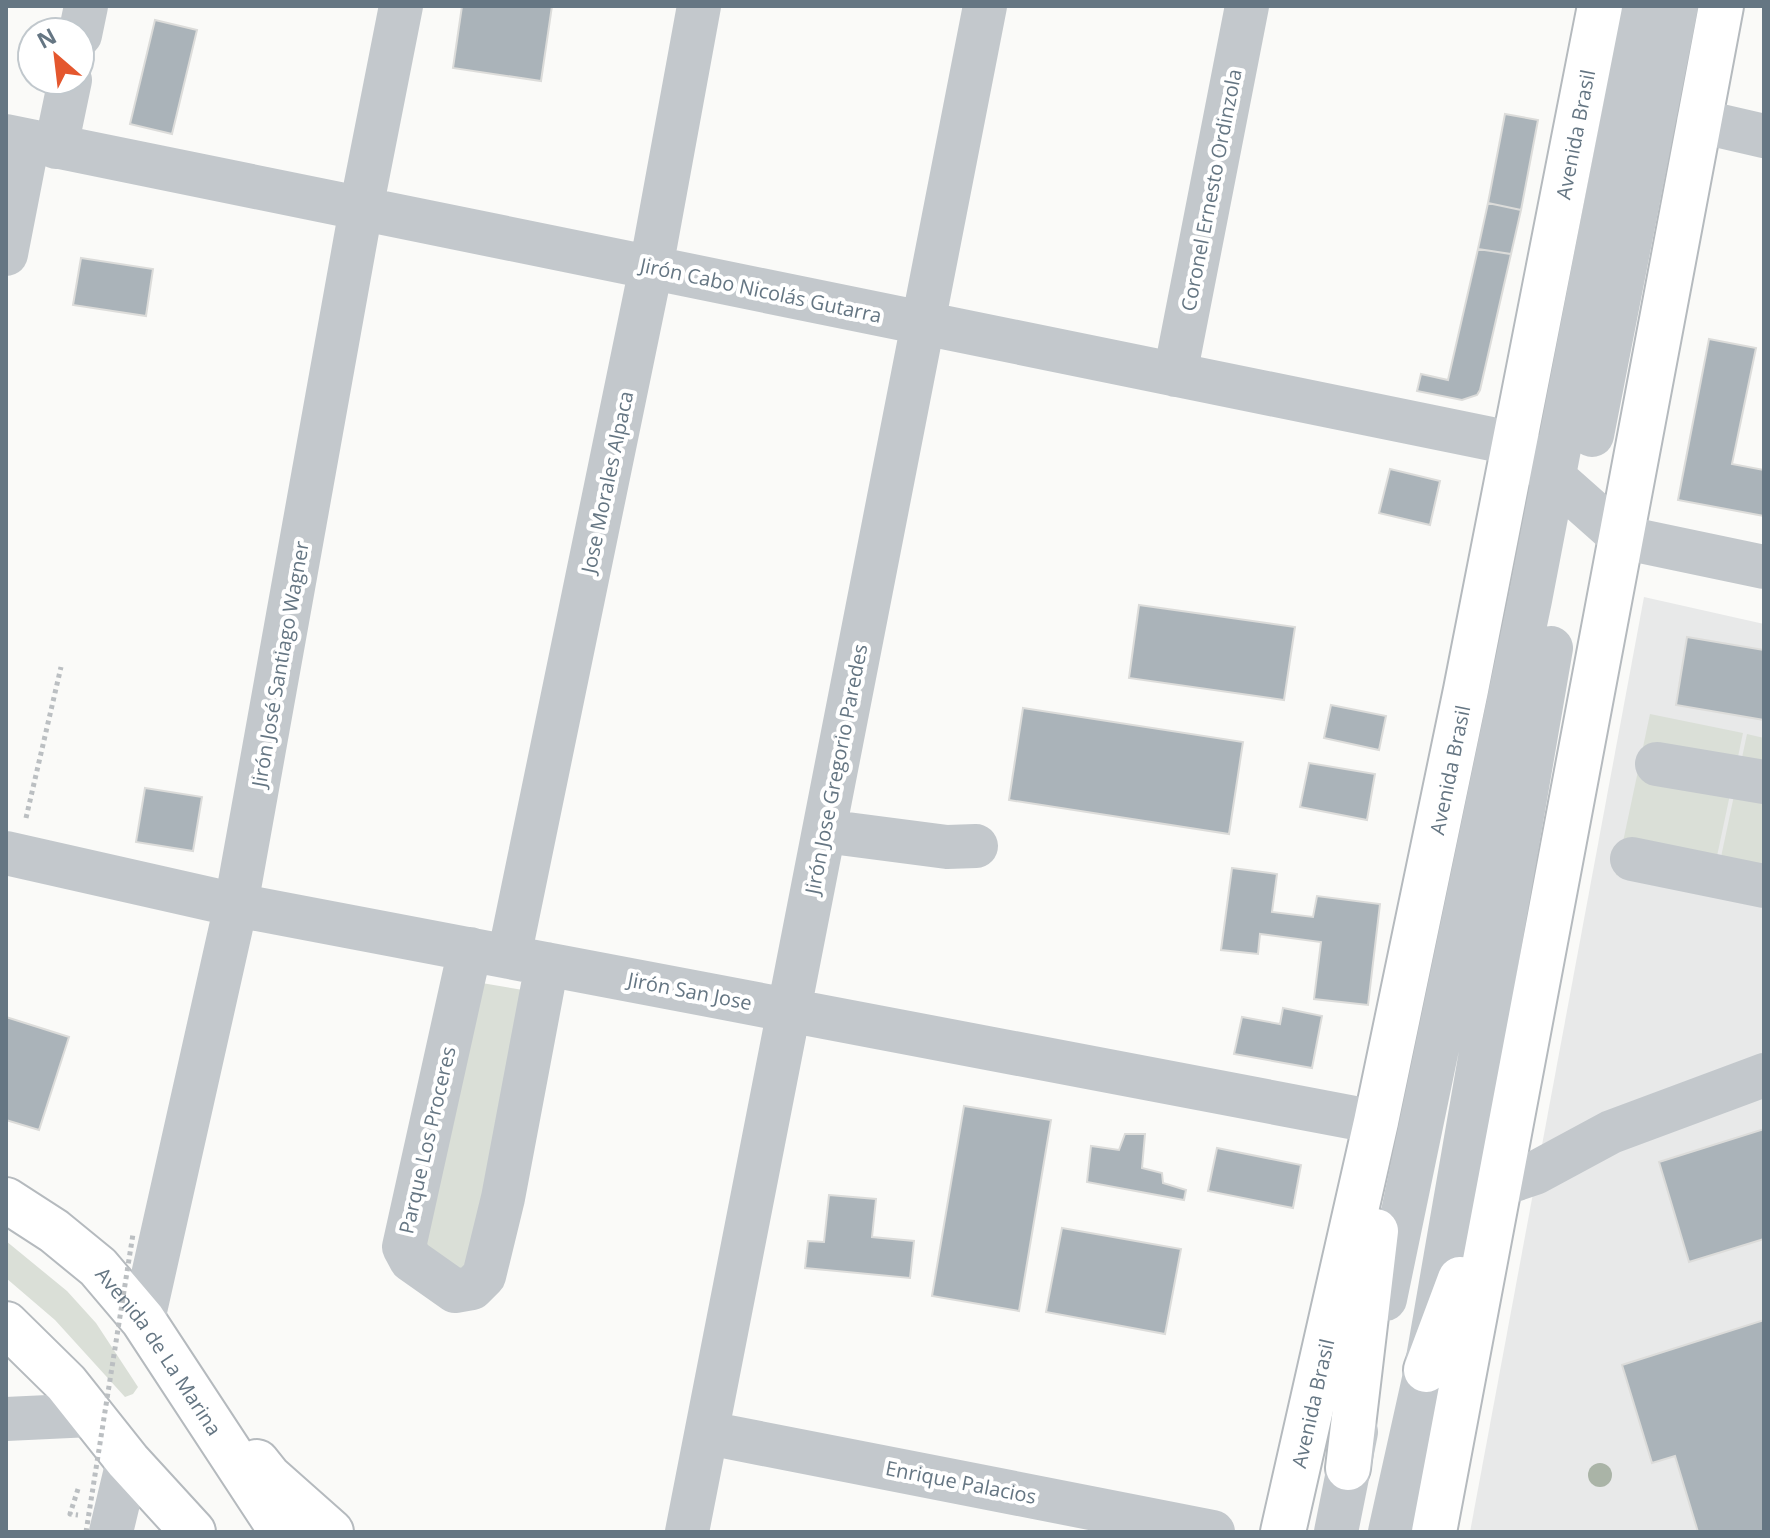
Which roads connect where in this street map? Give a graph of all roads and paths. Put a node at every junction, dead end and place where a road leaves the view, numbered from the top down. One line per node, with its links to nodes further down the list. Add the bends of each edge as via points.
1 (401, 6): 13 (street, Jirón José Santiago Wagner)
2 (699, 6): 15 (street, Jose Morales Alpaca)
3 (985, 6): 16 (street, Jirón Jose Gregorio Paredes)
4 (1247, 6): 17 (street, Coronel Ernesto Ordinzola)
5 (1600, 6): 18 (main road, Avenida Brasil)
6 (1644, 6): 19 (street)
7 (1676, 6): 19 (street, via 1597,415)
8 (1721, 6): 10 (main road)
9 (60, 96): 12 (street)
10 (1699, 121): 11 (street); 20 (main road)
11 (1764, 136)
12 (30, 141): 13 (street, Jirón Cabo Nicolás Gutarra); 14 (street)
13 (361, 209): 15 (street, Jirón Cabo Nicolás Gutarra); 32 (street, Jirón José Santiago Wagner)
14 (6, 254)
15 (651, 268): 16 (street, Jirón Cabo Nicolás Gutarra); 33 (street, Jose Morales Alpaca)
16 (922, 323): 17 (street, Jirón Cabo Nicolás Gutarra); 27 (street, Jirón Jose Gregorio Paredes)
17 (1175, 375): 18 (street, Jirón Cabo Nicolás Gutarra)
18 (1516, 444): 19 (street); 22 (main road, Avenida Brasil)
19 (1566, 487): 20 (street); 21 (street)
20 (1621, 537): 21 (street); 23 (street); 37 (main road)
21 (1555, 544): 22 (street); 42 (street, via 1539,711); 47 (street)
22 (1495, 551): 36 (main road, Avenida Brasil)
23 (1764, 567)
24 (61, 667): 29 (path)
25 (1657, 764): 26 (street)
26 (1764, 782)
27 (824, 831): 28 (street); 34 (street, Jirón Jose Gregorio Paredes)
28 (976, 846)
29 (12, 854): 32 (street, Jirón San Jose)
30 (1632, 859): 31 (street)
31 (1764, 886)
32 (236, 905): 33 (street, Jirón San Jose); 40 (street, Jirón José Santiago Wagner)
33 (509, 957): 33 (street, Parque Los Proceres, via 503,1198 484,1276 472,1288 455,1291 411,1260 404,1247); 34 (street, Jirón San Jose)
34 (790, 1010): 36 (street, Jirón San Jose); 45 (street, Jirón Jose Gregorio Paredes)
35 (1764, 1075): 37 (street, via 1611,1132 1535,1173)
36 (1376, 1122): 47 (main road, via 1383,1163); 56 (main road, Avenida Brasil)
37 (1501, 1176): 42 (main road); 59 (main road)
38 (6, 1200): 40 (main road, Avenida de La Marina, via 98,1267)
39 (133, 1234): 48 (path, bridge)
40 (143, 1320): 52 (main road, Avenida de La Marina); 53 (main road, via 269,1477)
41 (6, 1324): 43 (main road)
42 (1426, 1370): 58 (street)
43 (91, 1415): 44 (street); 46 (main road)
44 (6, 1419)
45 (708, 1433): 54 (street, Jirón Jose Gregorio Paredes); 55 (street, Enrique Palacios)
46 (128, 1461): 49 (street); 50 (main road); 51 (main road)
47 (1348, 1468): 57 (street)
48 (86, 1532)
49 (111, 1532)
50 (162, 1532)
51 (193, 1532)
52 (282, 1532)
53 (331, 1532)
54 (687, 1532)
55 (1213, 1532)
56 (1283, 1532)
57 (1336, 1532)
58 (1390, 1532)
59 (1434, 1532)

